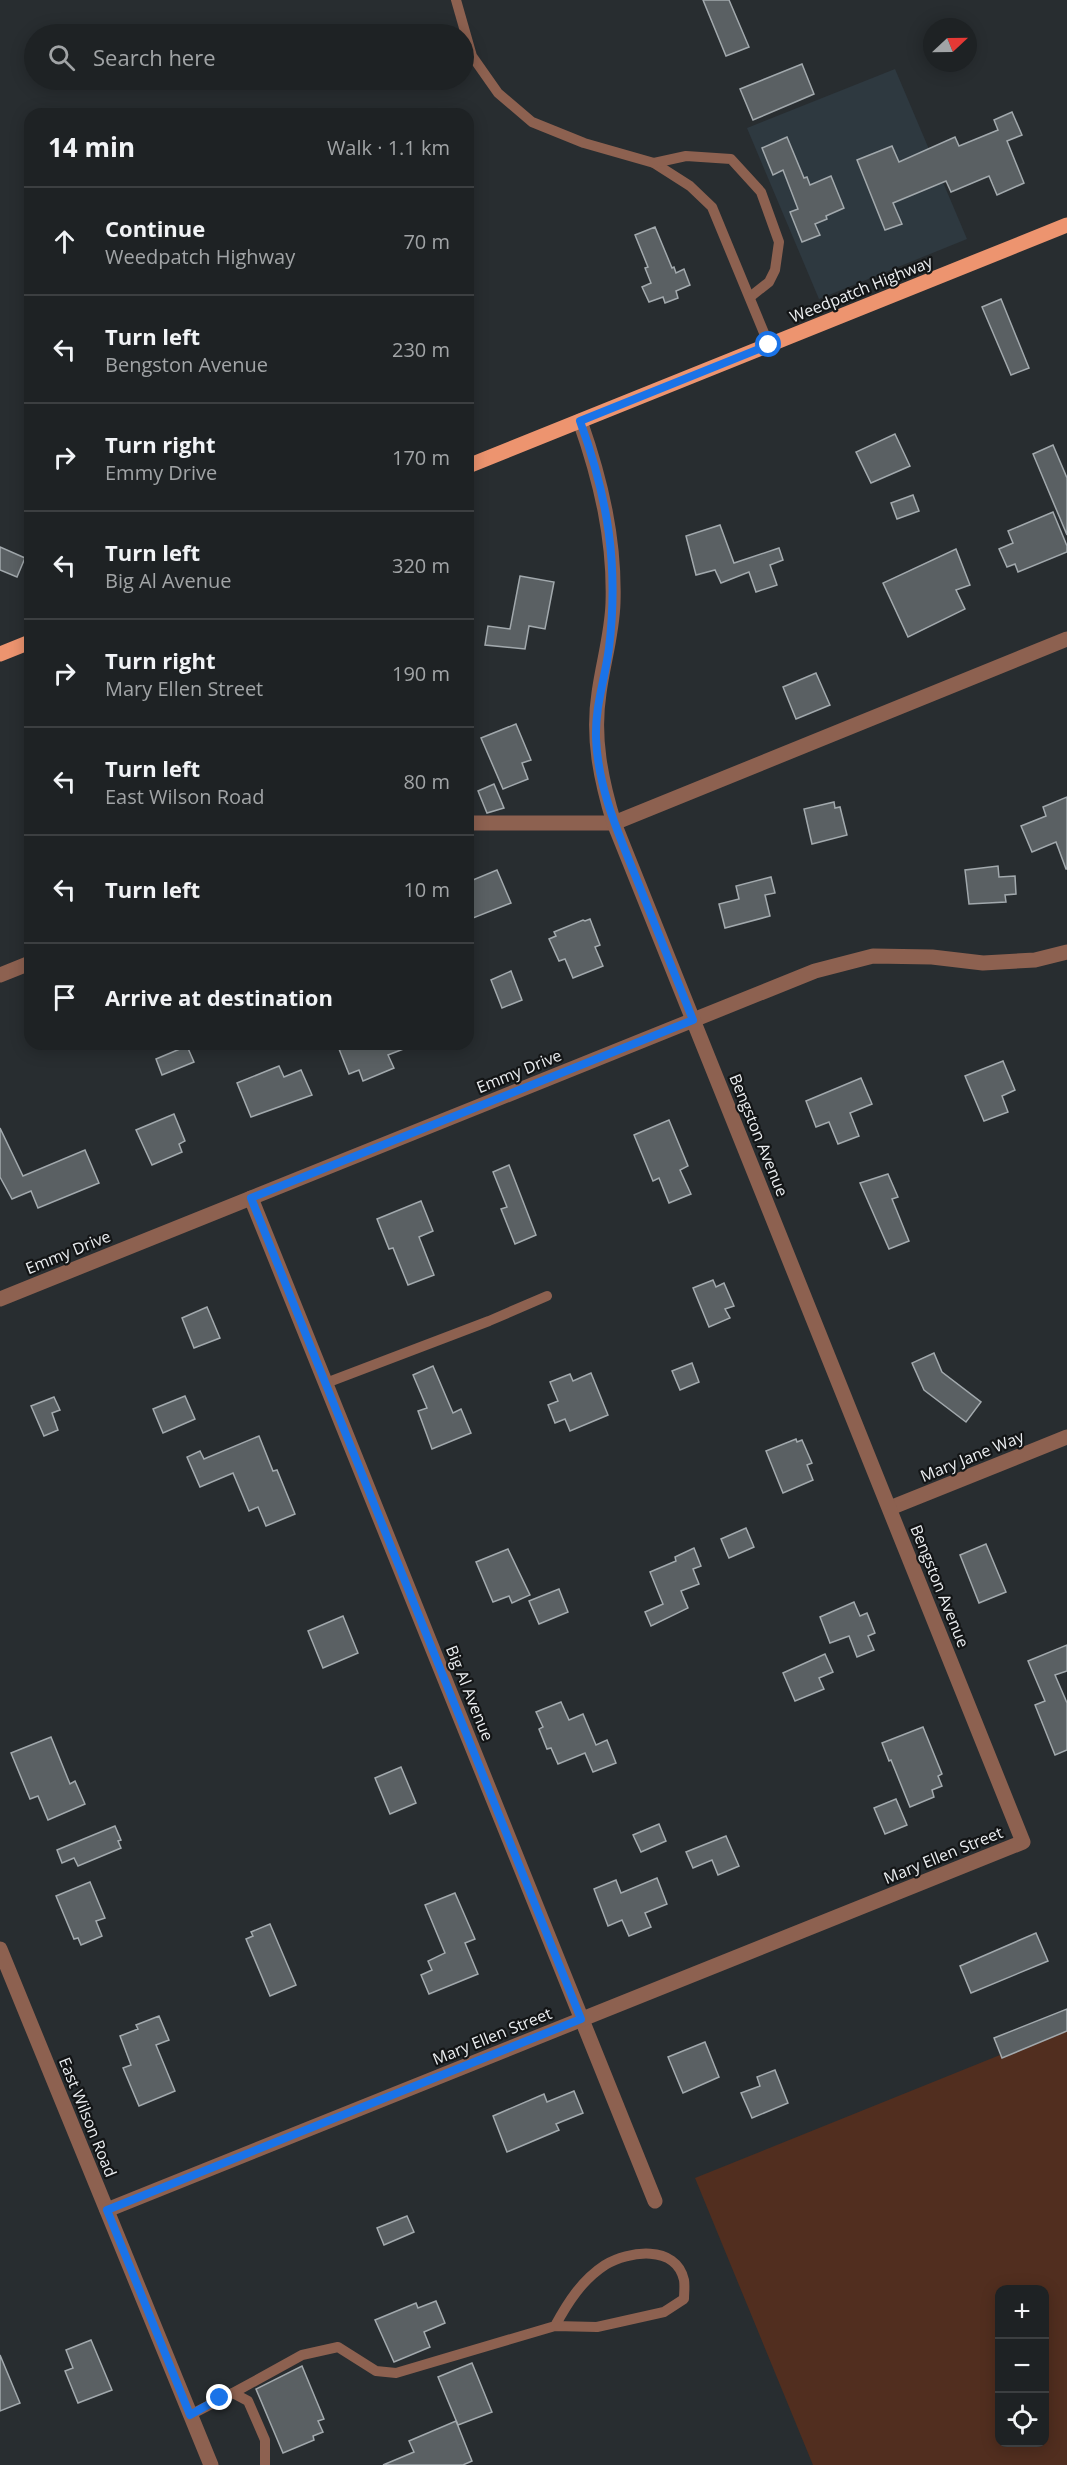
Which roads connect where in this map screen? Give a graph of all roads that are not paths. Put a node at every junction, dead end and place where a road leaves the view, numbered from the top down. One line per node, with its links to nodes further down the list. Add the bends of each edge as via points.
1 (456, 0): 2 (lane)
2 (463, 24)
3 (474, 59): 4 (lane, via 498,93 532,122)
4 (654, 164): 6 (lane, via 690,186 712,207); 6 (lane, via 686,156 731,159 761,192 779,242 769,282)
5 (1067, 225): 7 (main road, Weedpatch Highway)
6 (750, 297): 7 (lane)
7 (769, 345): 8 (main road, Weedpatch Highway)
8 (580, 421): 9 (main road, Weedpatch Highway); 13 (street, Bengston Avenue, via 607,511 613,557 613,604 598,694 596,737 601,781)
9 (474, 464)
10 (1067, 639): 13 (street)
11 (24, 644): 12 (main road)
12 (0, 654)
13 (614, 823): 14 (street); 18 (street, Bengston Avenue)
14 (474, 824)
15 (1067, 952): 18 (street, Emmy Drive, via 1035,960 983,963 873,956 815,971)
16 (24, 965): 17 (street)
17 (0, 975)
18 (693, 1020): 19 (street, Emmy Drive); 24 (street, Bengston Avenue)
19 (251, 1198): 21 (street, Emmy Drive); 22 (street, Big Al Avenue)
20 (547, 1296): 22 (lane)
21 (0, 1299)
22 (326, 1383): 27 (street, Big Al Avenue)
23 (1067, 1437): 24 (street, Mary Jane Way)
24 (890, 1508): 25 (street, Bengston Avenue)
25 (1023, 1842): 27 (street, Mary Ellen Street)
26 (0, 1949): 29 (street, East Wilson Road)
27 (581, 2019): 28 (street, Big Al Avenue); 29 (street, Mary Ellen Street)
28 (654, 2201)
29 (107, 2210): 32 (street, East Wilson Road)
30 (555, 2326): 30 (lane, via 597,2327 664,2312 684,2299 684,2278 673,2262 656,2254 640,2253 614,2262 571,2296); 31 (lane, via 396,2373 376,2371 338,2347 302,2355)
31 (233, 2393): 32 (lane); 34 (lane, via 248,2401 265,2440)
32 (190, 2415): 33 (street, East Wilson Road)
33 (211, 2465)
34 (265, 2465)

